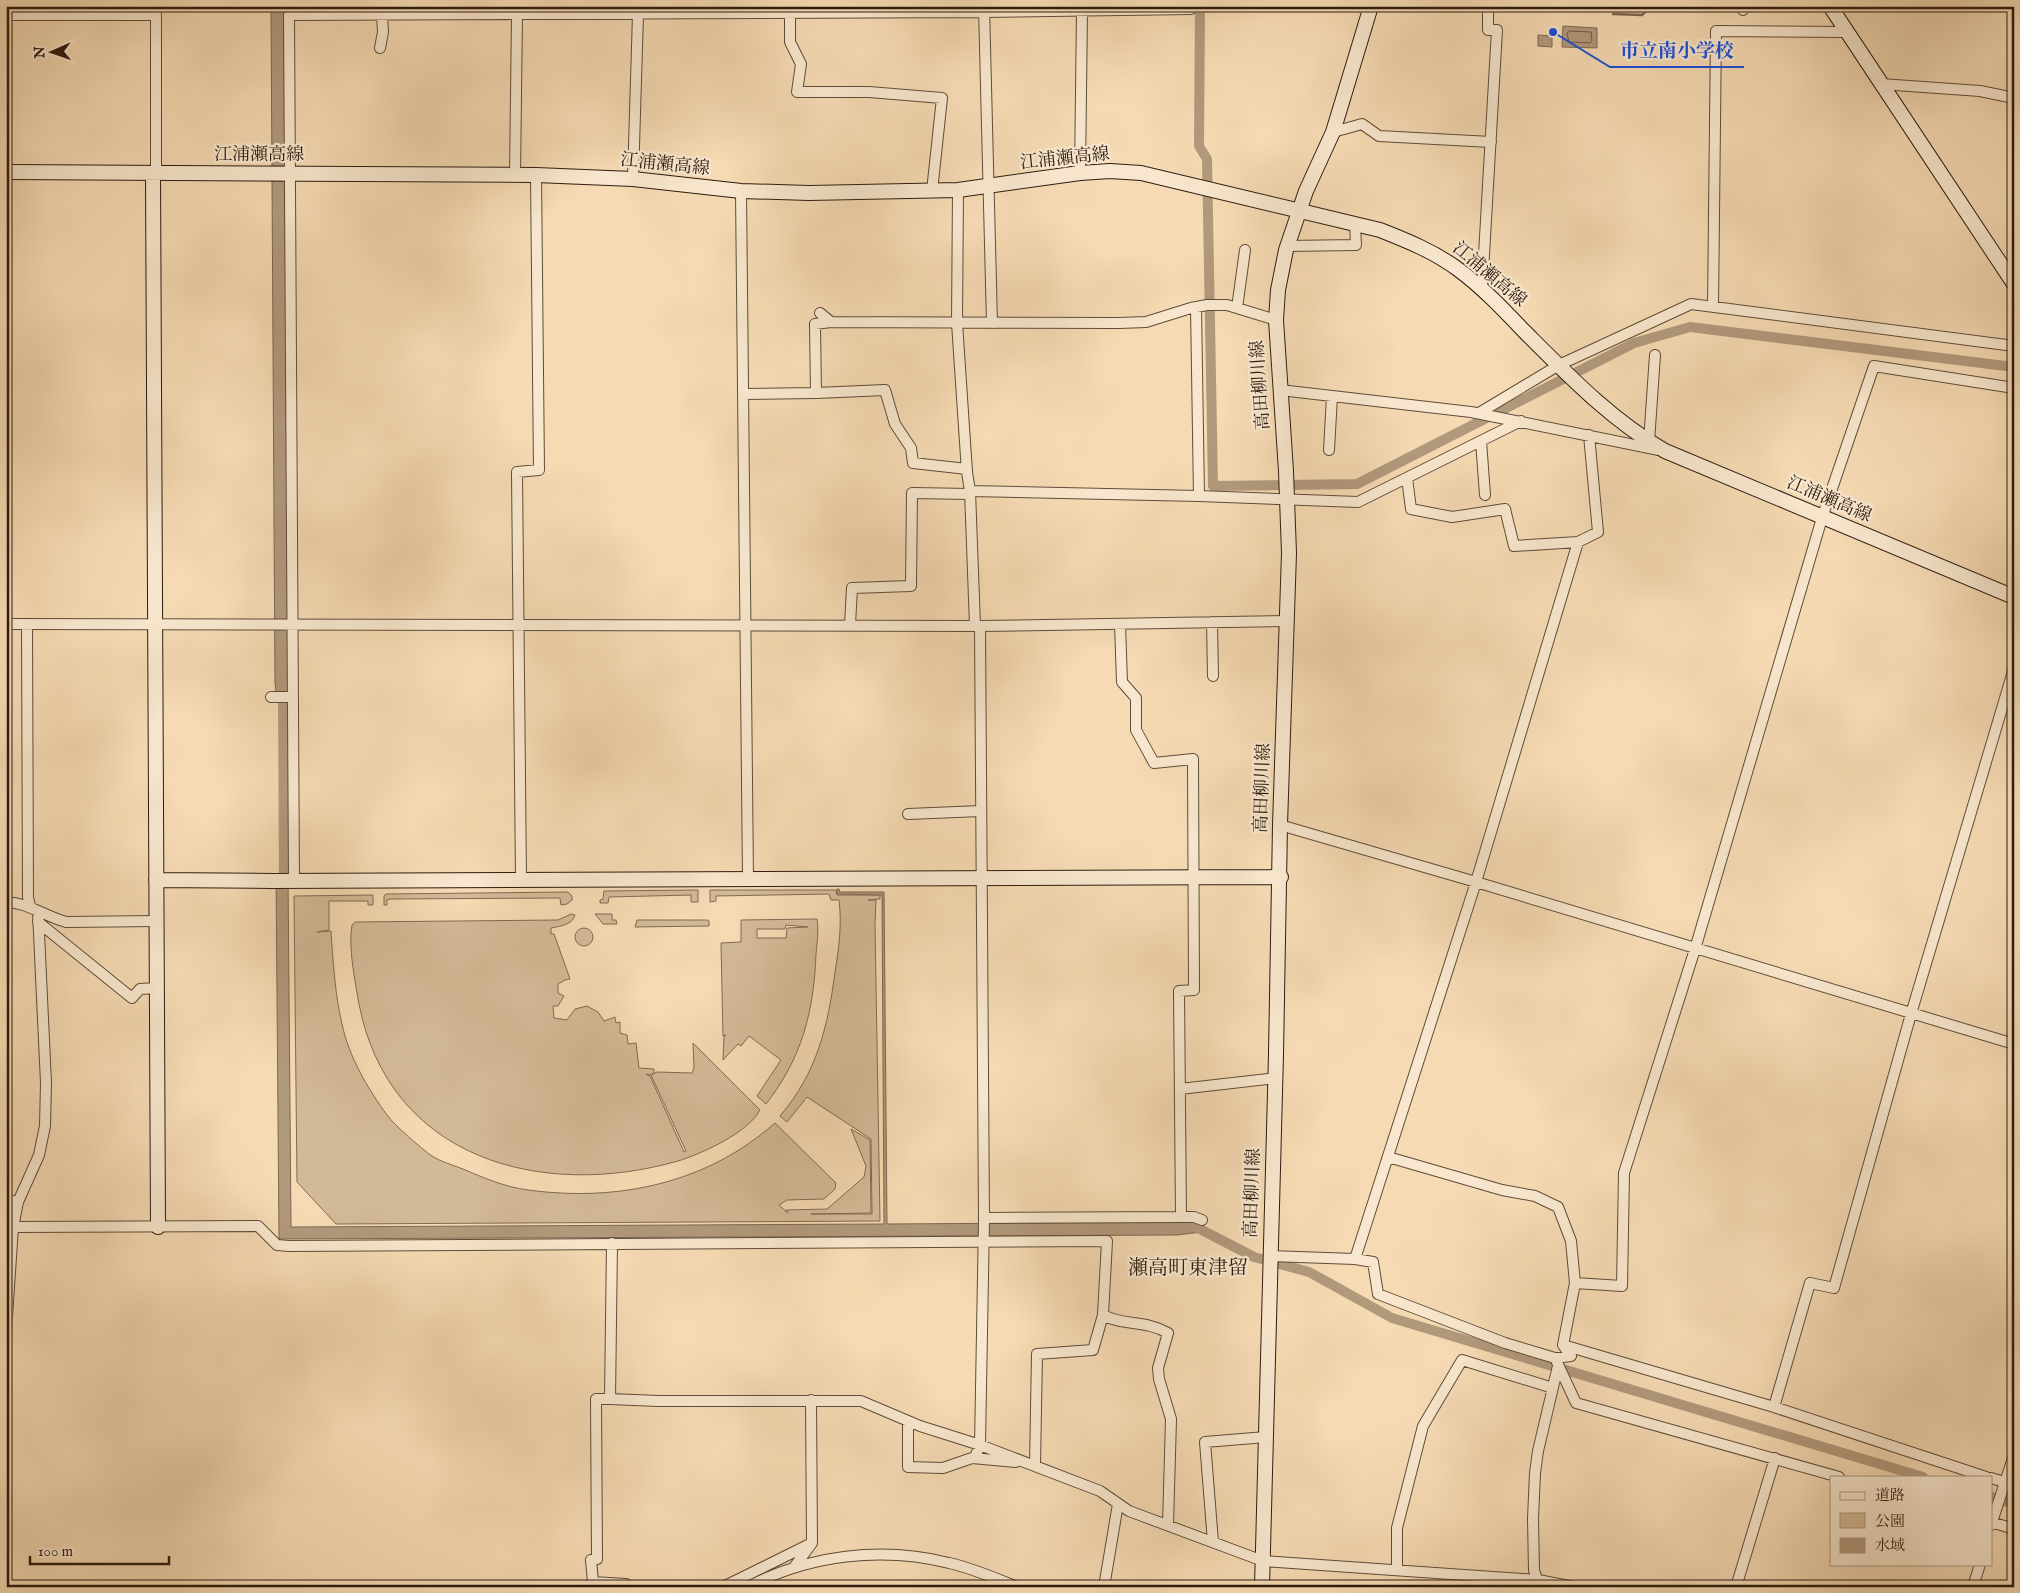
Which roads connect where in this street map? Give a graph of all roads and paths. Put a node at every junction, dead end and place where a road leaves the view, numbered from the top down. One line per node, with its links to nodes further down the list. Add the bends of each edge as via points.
1 (1371, 6): 17 (main road, 高田柳川線)
2 (1488, 6): 18 (street, via 1488,30 1497,30)
3 (1830, 6): 13 (main road)
4 (984, 9): 7 (street); 8 (street); 26 (street)
5 (1192, 9): 8 (street)
6 (450, 10): 9 (street); 12 (street)
7 (789, 10): 10 (street); 29 (street, via 790,42 801,64 797,92 869,92 942,98)
8 (1082, 11): 20 (street)
9 (517, 14): 10 (street); 23 (street)
10 (638, 14): 25 (street)
11 (6, 15): 21 (street, via 156,15)
12 (382, 15): 14 (street); 22 (street, via 289,15)
13 (1847, 32): 15 (main road); 37 (street, via 1716,31)
14 (380, 48)
15 (1881, 84): 16 (street, via 1980,91); 34 (main road)
16 (2014, 98)
17 (1333, 132): 18 (street, via 1362,124 1379,136); 30 (main road, 高田柳川線)
18 (1491, 142): 35 (street)
19 (6, 172): 21 (main road, 江浦瀬高線)
20 (1080, 173): 26 (main road, 江浦瀬高線); 30 (main road, 江浦瀬高線, via 1110,170 1141,173)
21 (155, 174): 22 (main road, 江浦瀬高線); 77 (main road)
22 (288, 174): 23 (main road, 江浦瀬高線); 73 (street)
23 (515, 174): 24 (main road, 江浦瀬高線)
24 (536, 175): 25 (main road, 江浦瀬高線); 74 (street, via 539,470 517,472)
25 (633, 179): 28 (main road, 江浦瀬高線)
26 (988, 187): 27 (main road, 江浦瀬高線); 43 (street)
27 (958, 190): 29 (main road, 江浦瀬高線); 42 (street)
28 (741, 191): 29 (main road, 江浦瀬高線); 50 (street)
29 (932, 191)
30 (1299, 210): 31 (main road, 江浦瀬高線); 32 (main road, 高田柳川線)
31 (1355, 224): 32 (street, via 1356,245); 35 (main road, 江浦瀬高線, via 1380,230 1431,252)
32 (1287, 246): 40 (main road, 高田柳川線)
33 (1245, 250): 36 (street)
34 (2014, 284)
35 (1482, 289): 46 (main road, 江浦瀬高線)
36 (1232, 307): 38 (street); 40 (street)
37 (1713, 307): 44 (street); 46 (street, via 1691,304)
38 (1194, 308): 43 (street, via 1146,322); 63 (street)
39 (820, 313): 41 (street)
40 (1276, 320): 48 (main road, 高田柳川線)
41 (830, 322): 42 (street); 49 (street, via 815,324)
42 (957, 323): 43 (street); 59 (street)
43 (992, 323)
44 (2014, 346)
45 (1655, 354): 56 (street)
46 (1561, 368): 52 (street); 56 (main road, 江浦瀬高線)
47 (2014, 388): 65 (street, via 1874,366)
48 (1280, 390): 51 (street); 64 (main road, 高田柳川線)
49 (816, 393): 50 (street); 59 (street, via 886,390 895,424 911,448 913,463)
50 (743, 394): 75 (street)
51 (1332, 396): 52 (street); 57 (street)
52 (1475, 412): 53 (street)
53 (1517, 420): 54 (street); 55 (street)
54 (1589, 436): 58 (street); 66 (street, via 1598,532)
55 (1481, 441): 60 (street); 62 (street)
56 (1649, 442): 58 (main road, 江浦瀬高線)
57 (1328, 450)
58 (1665, 451): 65 (main road, 江浦瀬高線)
59 (967, 470): 61 (street)
60 (1407, 478): 64 (street, via 1358,502); 66 (street, via 1411,509 1452,517 1505,509 1514,546)
61 (970, 492): 63 (street); 76 (street, via 912,493 911,586 852,588); 78 (street)
62 (1484, 495)
63 (1199, 496): 64 (street)
64 (1288, 498): 68 (main road, 高田柳川線)
65 (1822, 518): 67 (main road, 江浦瀬高線); 97 (street)
66 (1578, 542): 93 (street)
67 (2014, 597)
68 (1288, 621): 69 (street); 85 (main road, 高田柳川線)
69 (1212, 622): 72 (street); 80 (street)
70 (6, 624): 71 (street)
71 (27, 624): 77 (street); 95 (street, via 28,897)
72 (1120, 624): 78 (street); 87 (street, via 1122,682 1136,698 1136,730 1154,763 1193,758)
73 (291, 625): 74 (street); 77 (street); 82 (street)
74 (518, 625): 75 (street); 91 (street)
75 (744, 625): 76 (street); 89 (street)
76 (850, 625): 78 (street)
77 (155, 626): 90 (main road)
78 (977, 626): 83 (street)
79 (2014, 668): 99 (street)
80 (1213, 676)
81 (274, 697): 82 (street)
82 (290, 697): 92 (street)
83 (981, 811): 84 (street); 86 (street)
84 (908, 814)
85 (1280, 825): 88 (main road, 高田柳川線); 93 (street)
86 (982, 878): 87 (main road); 89 (main road); 107 (street)
87 (1194, 878): 88 (main road); 102 (street, via 1194,990 1179,991)
88 (1281, 878): 101 (main road, 高田柳川線)
89 (748, 879): 91 (main road)
90 (156, 880): 92 (main road); 96 (main road)
91 (521, 880): 92 (main road)
92 (293, 881)
93 (1476, 882): 97 (street); 103 (street)
94 (6, 902): 95 (street, via 22,903)
95 (36, 913): 96 (street, via 66,922); 98 (street, via 132,998 140,989); 105 (street, via 46,1083 45,1126 39,1155)
96 (156, 921): 98 (main road)
97 (1695, 949): 99 (street); 115 (street, via 1624,1172 1622,1286)
98 (157, 988): 110 (main road)
99 (1911, 1014): 100 (street); 124 (street, via 1834,1288 1810,1283)
100 (2014, 1044)
101 (1276, 1078): 102 (street); 113 (main road, 高田柳川線)
102 (1180, 1088): 106 (street)
103 (1388, 1156): 114 (street); 115 (street, via 1502,1190 1535,1196 1558,1207 1571,1241)
104 (6, 1200): 105 (street)
105 (18, 1202): 109 (street)
106 (1181, 1217): 107 (street); 108 (street)
107 (984, 1219): 111 (street)
108 (1202, 1220)
109 (13, 1227): 110 (street); 116 (street)
110 (158, 1227): 112 (street, via 258,1226 277,1245 290,1246)
111 (984, 1242): 112 (street); 117 (street, via 1107,1240); 127 (street)
112 (612, 1243): 122 (street, via 610,1399)
113 (1270, 1256): 114 (street); 126 (main road, 高田柳川線)
114 (1355, 1259): 120 (street, via 1373,1262 1378,1294)
115 (1575, 1283): 119 (street)
116 (7, 1298): 118 (street)
117 (1103, 1315): 131 (street, via 1093,1350 1037,1354); 138 (street, via 1154,1326 1168,1333 1158,1368 1158,1379 1171,1419)
118 (6, 1332)
119 (1563, 1345): 120 (street, via 1570,1356); 124 (street)
120 (1557, 1362): 121 (street); 130 (street, via 1576,1402)
121 (1553, 1388): 145 (street, via 1462,1360 1423,1426 1397,1528); 146 (street, via 1535,1473 1534,1570)
122 (615, 1399): 123 (street); 147 (street, via 596,1399 596,1559 591,1560 592,1582 626,1584)
123 (811, 1400): 125 (street, via 861,1401); 141 (street)
124 (1774, 1407): 133 (street)
125 (908, 1421): 127 (street); 129 (street, via 908,1467 942,1468)
126 (1266, 1436): 140 (street, via 1205,1442); 142 (main road, 高田柳川線)
127 (980, 1445): 129 (street); 131 (street)
128 (2014, 1455): 135 (street)
129 (972, 1458): 131 (street)
130 (1775, 1458): 132 (street); 154 (street)
131 (1031, 1464): 136 (street, via 1104,1493)
132 (1835, 1476)
133 (1983, 1476)
134 (1992, 1478): 135 (street)
135 (2010, 1484): 137 (street)
136 (1118, 1504): 138 (street); 151 (street)
137 (1992, 1523): 139 (street)
138 (1168, 1525): 140 (street)
139 (2014, 1529)
140 (1213, 1542): 142 (street)
141 (812, 1543): 143 (street); 148 (street)
142 (1263, 1561): 145 (street); 152 (main road, 高田柳川線)
143 (795, 1566): 149 (street); 150 (street, via 846,1556 897,1555 948,1562)
144 (1979, 1566): 155 (street)
145 (1397, 1570): 146 (street)
146 (1538, 1583): 153 (street)
147 (626, 1587)
148 (723, 1587)
149 (748, 1587)
150 (1017, 1587)
151 (1104, 1587)
152 (1262, 1587)
153 (1574, 1587)
154 (1736, 1587)
155 (1973, 1587)

